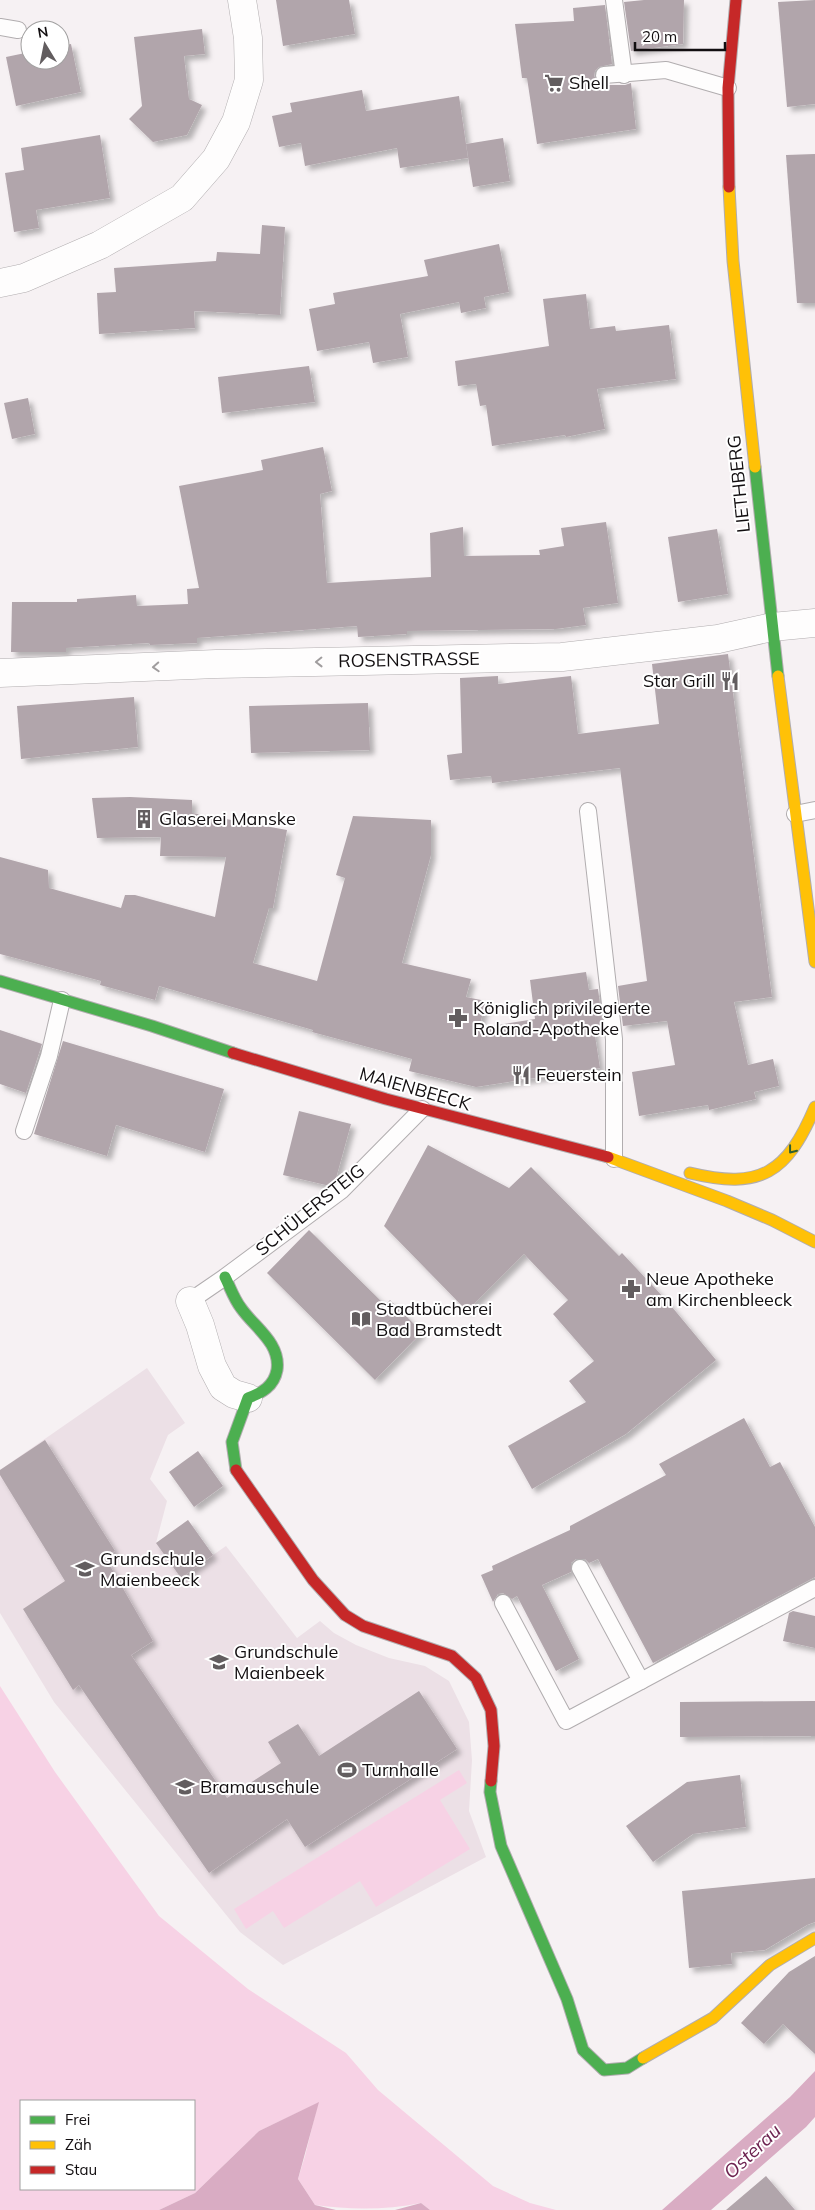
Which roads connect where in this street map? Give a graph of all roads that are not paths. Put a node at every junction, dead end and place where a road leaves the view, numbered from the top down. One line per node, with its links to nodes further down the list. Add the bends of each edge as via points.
1 (242, 0): 9 (street, via 248,38 249,80 236,122 216,159 182,198 100,246 24,278)
2 (614, 0): 7 (lane)
3 (736, 0): 8 (street, LIETHBERG)
4 (0, 27): 5 (lane)
5 (18, 30)
6 (604, 75): 7 (lane)
7 (624, 75): 8 (lane, via 666,70)
8 (728, 88): 11 (street, LIETHBERG, via 728,175 733,261)
9 (0, 283)
10 (815, 623): 11 (street, ROSENSTRASSE)
11 (772, 627): 12 (street, ROSENSTRASSE, one-way to 12, via 718,638 562,657 216,664); 15 (street, LIETHBERG)
12 (0, 673)
13 (815, 810): 15 (lane)
14 (588, 811): 22 (lane, via 614,1039)
15 (795, 814): 16 (street, LIETHBERG)
16 (815, 962)
17 (0, 982): 18 (street, MAIENBEECK)
18 (62, 1000): 20 (street, MAIENBEECK); 21 (lane, via 49,1056)
19 (815, 1107): 22 (street, one-way to 22, via 805,1134 780,1166 748,1181 712,1180 639,1158)
20 (422, 1109): 22 (street, MAIENBEECK); 24 (lane, SCHÜLERSTEIG, via 342,1190)
21 (24, 1131)
22 (614, 1159): 23 (street, MAIENBEECK, via 727,1201)
23 (815, 1242)
24 (225, 1277): 25 (lane, SCHÜLERSTEIG); 26 (street, via 240,1308 277,1352 278,1366 274,1378 265,1392)
25 (190, 1301): 26 (street, via 212,1366 223,1387)
26 (248, 1398): 31 (street, via 232,1442 236,1473 313,1580 345,1615 363,1626 452,1656 476,1678 491,1710 494,1746 490,1792 501,1846 567,2000 583,2050 604,2070 627,2068 713,2018 770,1965)
27 (580, 1568): 30 (lane)
28 (815, 1588): 30 (lane)
29 (503, 1603): 30 (lane, via 566,1721)
30 (641, 1681)
31 (815, 1938)

